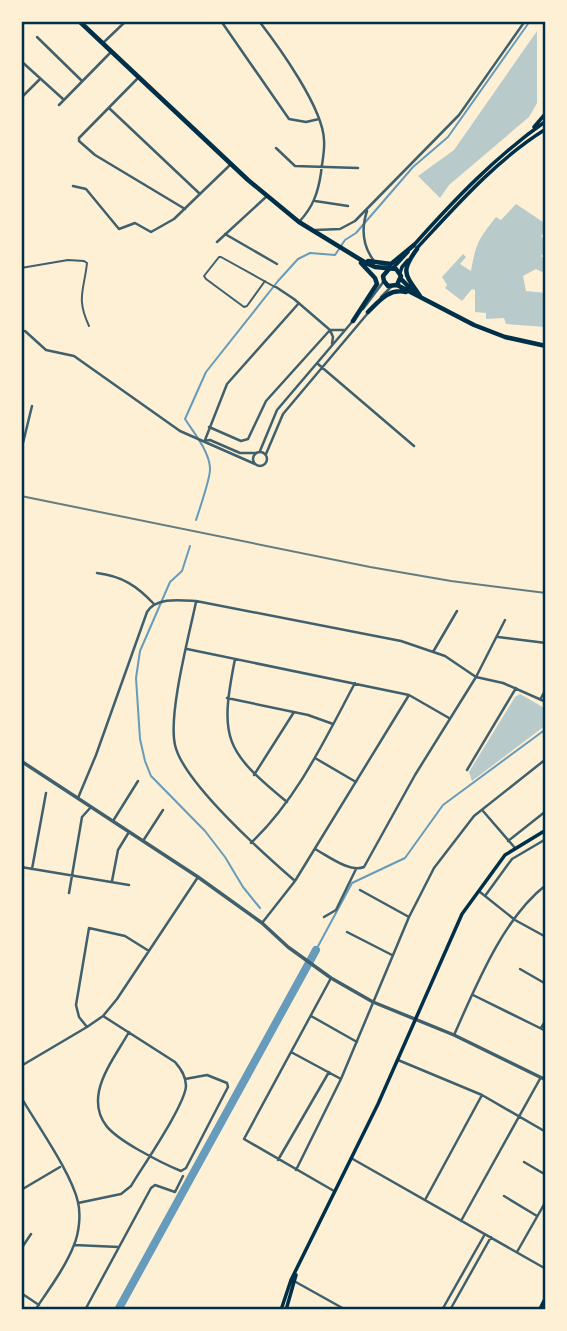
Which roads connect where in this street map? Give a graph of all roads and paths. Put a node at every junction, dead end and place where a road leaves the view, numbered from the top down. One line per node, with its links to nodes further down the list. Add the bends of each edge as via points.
1 (126, 21): 9 (street)
2 (221, 21): 20 (street, via 289,118)
3 (259, 21): 20 (street)
4 (525, 21): 33 (street, via 459,115)
5 (545, 21): 7 (street)
6 (84, 22): 9 (main road)
7 (546, 28)
8 (37, 37): 14 (street)
9 (103, 44): 10 (main road)
10 (111, 52): 12 (main road); 14 (street)
11 (21, 61): 13 (street)
12 (139, 78): 18 (street); 25 (main road)
13 (40, 79): 15 (street); 16 (street)
14 (82, 81): 16 (street)
15 (21, 98)
16 (64, 100): 17 (street)
17 (59, 105)
18 (109, 108): 29 (street); 34 (street, via 79,141)
19 (546, 113): 23 (main road)
20 (319, 119): 26 (street, via 324,139)
21 (546, 121): 23 (main road)
22 (546, 129): 39 (main road, via 522,145)
23 (527, 134): 39 (main road, via 466,189)
24 (276, 148): 26 (street, via 295,166)
25 (230, 165): 29 (street); 30 (main road)
26 (321, 167): 27 (street); 31 (street)
27 (358, 168)
28 (73, 186): 34 (street, via 86,189 119,229 135,223 151,232)
29 (200, 194): 34 (street)
30 (267, 196): 35 (main road); 37 (street)
31 (315, 201): 32 (street); 35 (street)
32 (348, 206)
33 (368, 208): 36 (street, via 345,228); 41 (street, via 362,232)
34 (185, 209)
35 (299, 222): 36 (main road)
36 (312, 230): 40 (main road)
37 (225, 234): 38 (street); 42 (street)
38 (217, 242)
39 (415, 247): 41 (main road, via 396,261); 44 (main road); 45 (main road); 50 (main road, via 405,272)
40 (360, 260): 41 (main road); 44 (main road); 47 (main road); 53 (main road, via 377,284)
41 (376, 263)
42 (277, 264)
43 (21, 268): 54 (lane, via 68,260 87,263 80,300)
44 (391, 269): 45 (main road); 47 (main road, via 385,272)
45 (401, 276): 48 (main road); 50 (main road)
46 (265, 281): 46 (lane, via 219,257 204,276 245,307); 49 (lane)
47 (384, 281): 48 (main road); 53 (street)
48 (394, 286): 50 (main road); 52 (street)
49 (276, 288): 51 (street)
50 (421, 297): 52 (main road, via 396,291); 58 (main road, via 474,325)
51 (299, 303): 56 (street); 63 (street, via 228,384)
52 (368, 312): 61 (street)
53 (354, 321): 55 (street)
54 (89, 326)
55 (346, 329): 56 (street); 59 (street)
56 (330, 330): 59 (street); 63 (street, via 266,401 248,439 241,441)
57 (25, 331): 64 (street, via 41,347 71,354 153,413)
58 (546, 346)
59 (331, 347): 60 (street)
60 (317, 363): 61 (street); 66 (street, via 277,410)
61 (323, 368): 65 (street); 67 (street, via 283,414)
62 (32, 407): 69 (street, via 22,447)
63 (209, 427): 64 (street)
64 (204, 441): 66 (street, via 246,454); 68 (street)
65 (414, 446)
66 (258, 452): 67 (street); 68 (street)
67 (266, 454): 68 (street, via 264,465)
68 (255, 464)
69 (21, 479)
70 (97, 573): 72 (street, via 126,580)
71 (196, 601): 72 (street); 77 (street); 78 (street, via 401,641)
72 (155, 603): 99 (street, via 141,625)
73 (457, 611): 78 (street)
74 (505, 620): 75 (street)
75 (498, 638): 76 (street); 80 (street)
76 (546, 643)
77 (187, 649): 79 (street); 111 (street, via 173,722 175,745 187,772)
78 (433, 652): 80 (street)
79 (235, 659): 81 (street); 85 (street)
80 (476, 677): 82 (street); 89 (street)
81 (355, 682): 84 (street); 90 (street)
82 (516, 688): 86 (street); 94 (street)
83 (546, 689): 86 (street)
84 (409, 695): 89 (street); 97 (street)
85 (227, 698): 88 (street); 95 (street, via 230,739)
86 (540, 699): 87 (street)
87 (546, 702)
88 (294, 712): 90 (street); 95 (street)
89 (449, 718): 116 (street, via 362,869)
90 (333, 724): 91 (street)
91 (315, 758): 97 (street); 100 (street)
92 (546, 758): 103 (street)
93 (21, 761): 99 (street)
94 (467, 770)
95 (254, 775): 100 (street)
96 (138, 781): 105 (street)
97 (356, 782): 113 (street)
98 (46, 793): 115 (street)
99 (78, 798): 101 (street)
100 (288, 802): 111 (street)
101 (91, 807): 105 (street); 117 (street, via 82,817)
102 (163, 810): 109 (street)
103 (482, 810): 110 (street); 128 (street, via 434,868)
104 (546, 811): 110 (street)
105 (113, 821): 107 (street)
106 (546, 830): 112 (main road)
107 (129, 832): 109 (street); 120 (street, via 119,846)
108 (546, 839): 126 (street, via 512,859)
109 (143, 841): 118 (street)
110 (508, 841): 112 (street)
111 (251, 843): 119 (street)
112 (515, 848): 124 (main road)
113 (316, 849): 116 (street); 119 (street)
114 (21, 867): 115 (street)
115 (32, 869): 117 (street)
116 (356, 869): 127 (street, via 336,910)
117 (72, 875): 120 (street); 125 (street)
118 (198, 877): 130 (street); 133 (street)
119 (295, 881): 130 (street)
120 (112, 882): 121 (street)
121 (129, 885)
122 (546, 885): 129 (street)
123 (360, 890): 128 (street)
124 (478, 890): 126 (street); 142 (main road, via 452,935)
125 (69, 893)
126 (485, 896): 129 (street)
127 (324, 917)
128 (408, 917): 134 (street)
129 (515, 920): 132 (street); 138 (street)
130 (261, 923): 136 (street)
131 (347, 932): 134 (street)
132 (546, 937)
133 (149, 951): 140 (street); 144 (street, via 125,936 89,928 76,1005)
134 (392, 955): 139 (street)
135 (520, 970): 137 (street)
136 (331, 978): 139 (street); 141 (street)
137 (546, 984)
138 (472, 995): 145 (street); 148 (street)
139 (373, 1002): 142 (street); 149 (street)
140 (103, 1016): 144 (street); 147 (street)
141 (310, 1016): 149 (street); 150 (street)
142 (415, 1019): 148 (street); 151 (main road)
143 (546, 1020): 145 (street)
144 (87, 1027): 152 (street)
145 (541, 1028): 146 (street)
146 (546, 1031)
147 (129, 1032): 155 (street, via 175,1062); 162 (street, via 103,1079 98,1107 107,1130)
148 (454, 1035): 154 (street)
149 (357, 1042): 156 (street)
150 (290, 1052): 153 (street); 164 (street, via 244,1139)
151 (398, 1060): 158 (street); 163 (main road)
152 (21, 1066)
153 (329, 1072): 156 (street); 164 (street)
154 (541, 1077): 157 (street); 160 (street)
155 (185, 1079): 162 (street, via 181,1103); 162 (street, via 216,1077 227,1083 228,1092 183,1170)
156 (341, 1079): 167 (street)
157 (546, 1080)
158 (482, 1095): 160 (street); 173 (street)
159 (21, 1097): 166 (street)
160 (518, 1116): 161 (street); 177 (street)
161 (546, 1132)
162 (149, 1156): 175 (street, via 121,1194)
163 (351, 1158): 171 (main road); 173 (street)
164 (278, 1160): 167 (street)
165 (524, 1162): 168 (street)
166 (61, 1166): 170 (street); 175 (street)
167 (296, 1170): 171 (street)
168 (546, 1175)
169 (183, 1176): 182 (street, via 176,1192 155,1185 151,1188)
170 (21, 1191)
171 (334, 1191): 186 (main road)
172 (504, 1196): 176 (street)
173 (425, 1200): 177 (street)
174 (546, 1201): 176 (street)
175 (78, 1203): 181 (street)
176 (537, 1216): 184 (street)
177 (461, 1221): 179 (street)
178 (31, 1234): 183 (street)
179 (485, 1234): 180 (street); 194 (street)
180 (491, 1237): 184 (street); 195 (street)
181 (74, 1245): 182 (street); 189 (street)
182 (119, 1248): 191 (street)
183 (21, 1249)
184 (517, 1252): 185 (street)
185 (546, 1269)
186 (293, 1280): 192 (main road); 193 (street)
187 (21, 1293): 189 (street)
188 (546, 1298): 196 (main road)
189 (39, 1304): 190 (street)
190 (36, 1310)
191 (85, 1310)
192 (283, 1310)
193 (346, 1310)
194 (442, 1310)
195 (450, 1310)
196 (540, 1310)

